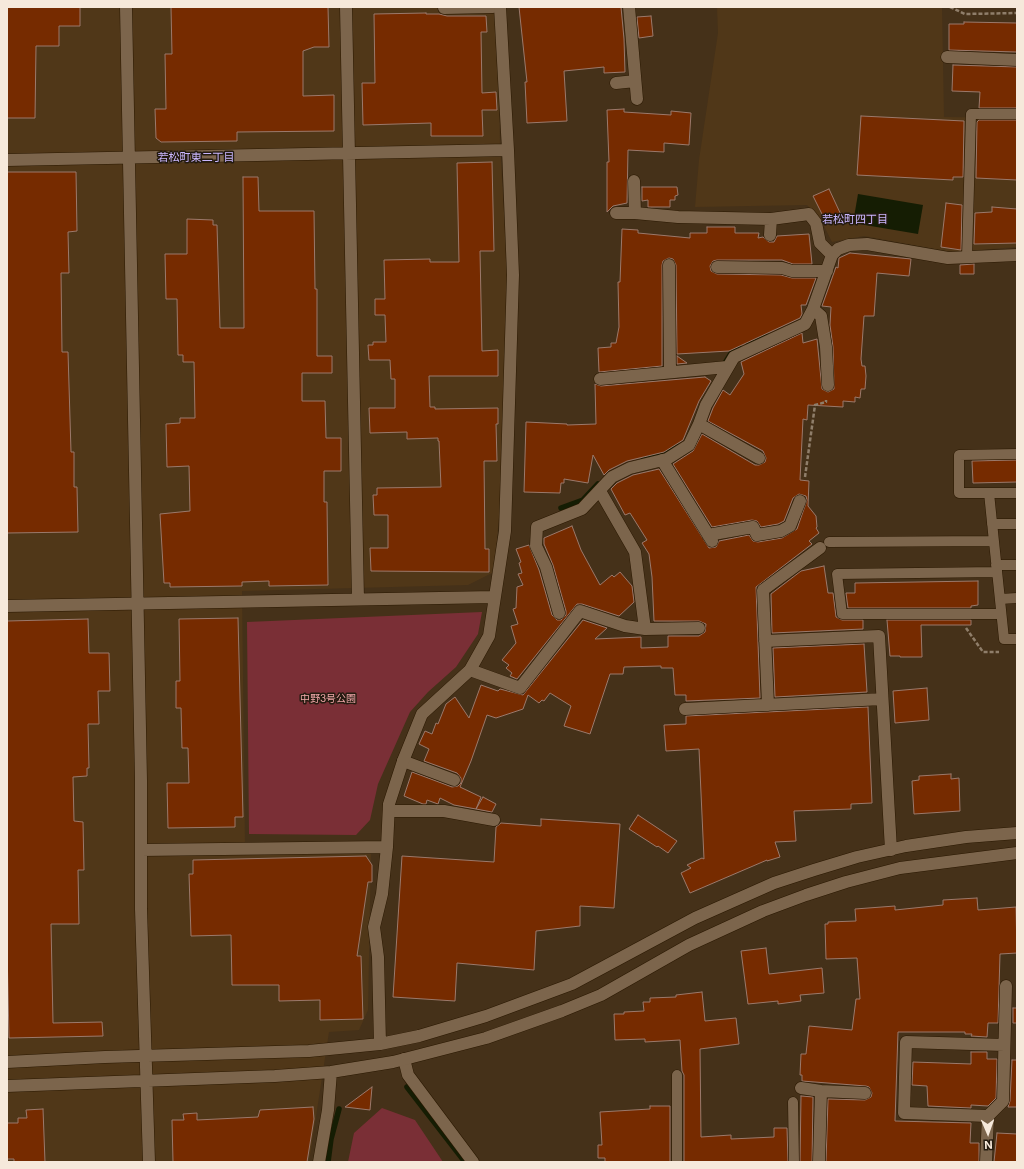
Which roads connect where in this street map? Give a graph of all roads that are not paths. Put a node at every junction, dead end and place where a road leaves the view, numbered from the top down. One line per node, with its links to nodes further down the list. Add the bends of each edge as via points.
1 (126, 7): 15 (street)
2 (346, 7): 14 (street)
3 (493, 7): 6 (street)
4 (500, 7): 13 (street)
5 (629, 7): 9 (street)
6 (444, 8)
7 (947, 57): 8 (street)
8 (1017, 60)
9 (635, 80): 10 (street); 11 (street)
10 (616, 83)
11 (637, 99)
12 (1017, 114): 24 (lane, via 971,114)
13 (508, 150): 14 (street); 47 (street, via 513,275 505,530)
14 (349, 153): 15 (street); 49 (street)
15 (129, 157): 16 (street); 51 (street)
16 (7, 160)
17 (634, 181): 18 (street)
18 (636, 212): 19 (street); 20 (street, via 678,217)
19 (616, 214)
20 (771, 220): 21 (street); 22 (street, via 809,214 816,223 820,243)
21 (770, 235)
22 (832, 254): 24 (street, via 849,245 867,244 948,258); 27 (street)
23 (1017, 255): 24 (street)
24 (968, 257)
25 (669, 265): 30 (street)
26 (717, 267): 27 (street)
27 (828, 271): 28 (street)
28 (813, 309): 29 (street, via 805,324 745,350 734,357); 32 (street, via 821,316)
29 (727, 367): 30 (street); 33 (street, via 706,405)
30 (670, 372): 31 (street)
31 (600, 378)
32 (828, 385)
33 (699, 424): 35 (street); 36 (street, via 689,445)
34 (1017, 454): 39 (lane, via 959,455 958,493)
35 (759, 458)
36 (662, 460): 37 (street, via 624,471 612,477); 40 (street, via 711,539 753,527 757,535 781,531 790,526)
37 (600, 491): 53 (street, via 582,509 537,527 536,546 546,567); 56 (street, via 635,552)
38 (1017, 492): 39 (lane)
39 (989, 493): 41 (lane)
40 (800, 501)
41 (992, 524): 42 (lane); 43 (lane)
42 (1017, 524)
43 (994, 541): 44 (lane); 46 (lane)
44 (825, 545): 58 (street, via 763,590)
45 (1017, 565): 46 (lane)
46 (997, 569): 50 (lane); 54 (lane, via 837,574 842,614)
47 (494, 597): 49 (street); 59 (street, via 489,636)
48 (1017, 598): 50 (lane)
49 (358, 599): 51 (street)
50 (1000, 599): 54 (lane)
51 (137, 603): 52 (street); 69 (street)
52 (7, 606)
53 (559, 613)
54 (1002, 614): 57 (lane, via 1004,639)
55 (699, 628): 56 (street)
56 (645, 629): 59 (street, via 625,626 580,611 520,688)
57 (1017, 639)
58 (766, 640): 60 (street, via 879,636); 61 (street)
59 (470, 670): 63 (street, via 422,714)
60 (882, 699): 61 (street); 70 (street)
61 (768, 704): 62 (street)
62 (685, 709)
63 (403, 762): 64 (street); 65 (street)
64 (454, 780)
65 (389, 811): 66 (street, via 444,811); 68 (street)
66 (494, 820)
67 (1017, 833): 70 (street, via 966,837)
68 (388, 847): 69 (street); 73 (street, via 382,894 374,927 378,957)
69 (141, 850): 75 (street)
70 (890, 850): 73 (street, via 857,857 774,883 695,918 572,984 532,1000 456,1026)
71 (1017, 853): 76 (street, via 900,868 806,895 763,911 689,945 600,995 569,1008 486,1038)
72 (1006, 986): 74 (street)
73 (380, 1044): 75 (street, via 309,1051)
74 (1004, 1045): 86 (street, via 1003,1101); 86 (street, via 906,1042 904,1113)
75 (146, 1056): 77 (street); 80 (street)
76 (404, 1059): 78 (street); 89 (street, via 408,1075)
77 (7, 1062)
78 (331, 1072): 80 (street); 88 (street, via 328,1110)
79 (677, 1075): 90 (lane)
80 (147, 1081): 81 (street); 87 (street)
81 (7, 1086)
82 (801, 1088): 83 (street)
83 (821, 1091): 84 (street); 92 (street)
84 (865, 1093)
85 (794, 1102): 91 (lane)
86 (988, 1116): 93 (street)
87 (149, 1162)
88 (319, 1162)
89 (473, 1162)
90 (677, 1162)
91 (794, 1162)
92 (819, 1162)
93 (986, 1162)

